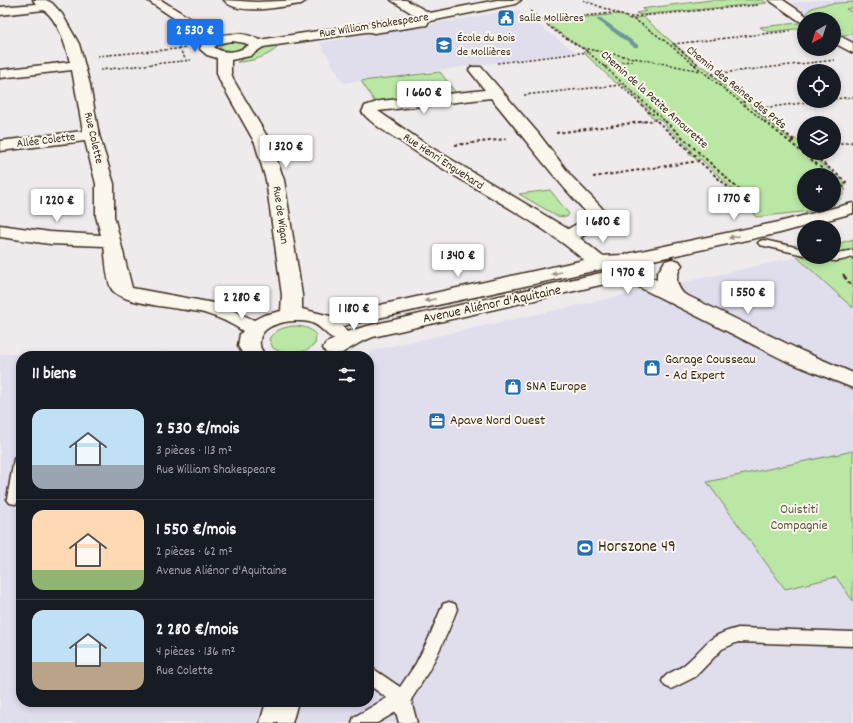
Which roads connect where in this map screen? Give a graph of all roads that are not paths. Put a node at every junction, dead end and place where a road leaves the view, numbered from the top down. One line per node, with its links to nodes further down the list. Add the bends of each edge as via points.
1 (153, 0): 11 (street, via 202,34)
2 (230, 0): 3 (street, via 250,5)
3 (301, 0)
4 (397, 0): 10 (street)
5 (775, 0): 9 (street)
6 (43, 3): 8 (street); 16 (street, Rue Colette, via 56,14 69,36)
7 (520, 3): 10 (street, Rue William Shakespeare)
8 (0, 11)
9 (797, 14)
10 (428, 18): 13 (street, Rue William Shakespeare)
11 (216, 40): 13 (street, Rue William Shakespeare, via 241,38); 15 (street, Rue William Shakespeare, via 210,43 207,49)
12 (841, 41): 14 (street)
13 (257, 44): 15 (street, Rue William Shakespeare, via 256,48 244,54)
14 (853, 49)
15 (224, 55): 37 (street, Rue de Wigan, via 224,73 227,81 262,143 275,180 292,295)
16 (78, 65): 18 (street); 20 (street, Rue Colette)
17 (476, 70): 19 (street)
18 (0, 74)
19 (495, 93): 27 (street, via 565,180 595,211 596,220); 27 (street, Rue Henri Enguehard, via 380,106 370,109 370,112 421,148)
20 (91, 135): 21 (street, Allée Colette); 28 (street, Rue Colette, via 105,184 105,216)
21 (0, 146)
22 (853, 208): 35 (street, Avenue Aliénor d'Aquitaine, one-way to 35)
23 (853, 219): 24 (street)
24 (841, 222)
25 (0, 230): 28 (street, via 50,238)
26 (797, 233): 29 (street, Avenue Aliénor d'Aquitaine)
27 (568, 237): 34 (street, Rue Henri Enguehard)
28 (112, 241): 39 (street, Rue Colette, via 118,280 125,292 209,307 242,320)
29 (764, 243): 30 (lane); 33 (street, Avenue Aliénor d'Aquitaine)
30 (797, 250)
31 (853, 253): 32 (lane)
32 (841, 257)
33 (672, 265): 35 (street, Avenue Aliénor d'Aquitaine); 36 (street, via 665,276 665,282)
34 (599, 268): 35 (street, Avenue Aliénor d'Aquitaine, via 620,280); 38 (street, Avenue Aliénor d'Aquitaine, one-way to 38, via 349,316); 42 (street, Avenue Aliénor d'Aquitaine, via 367,332 353,337)
35 (629, 270): 36 (street)
36 (676, 297): 43 (street, via 794,356)
37 (291, 315): 38 (street, via 312,316); 39 (street, via 273,319)
38 (328, 323): 41 (street, Avenue Aliénor d'Aquitaine, via 333,327 338,340)
39 (255, 329): 40 (street, via 249,343)
40 (252, 351)
41 (331, 351)
42 (332, 351)
43 (853, 381)
44 (16, 492): 45 (lane)
45 (15, 499)
46 (449, 609): 50 (lane, via 421,670)
47 (853, 640): 49 (lane, via 738,634 714,643 690,671)
48 (374, 679): 50 (lane)
49 (671, 681)
50 (402, 699): 53 (lane); 54 (lane)
51 (281, 707): 52 (street)
52 (276, 723)
53 (360, 723)
54 (408, 723)

